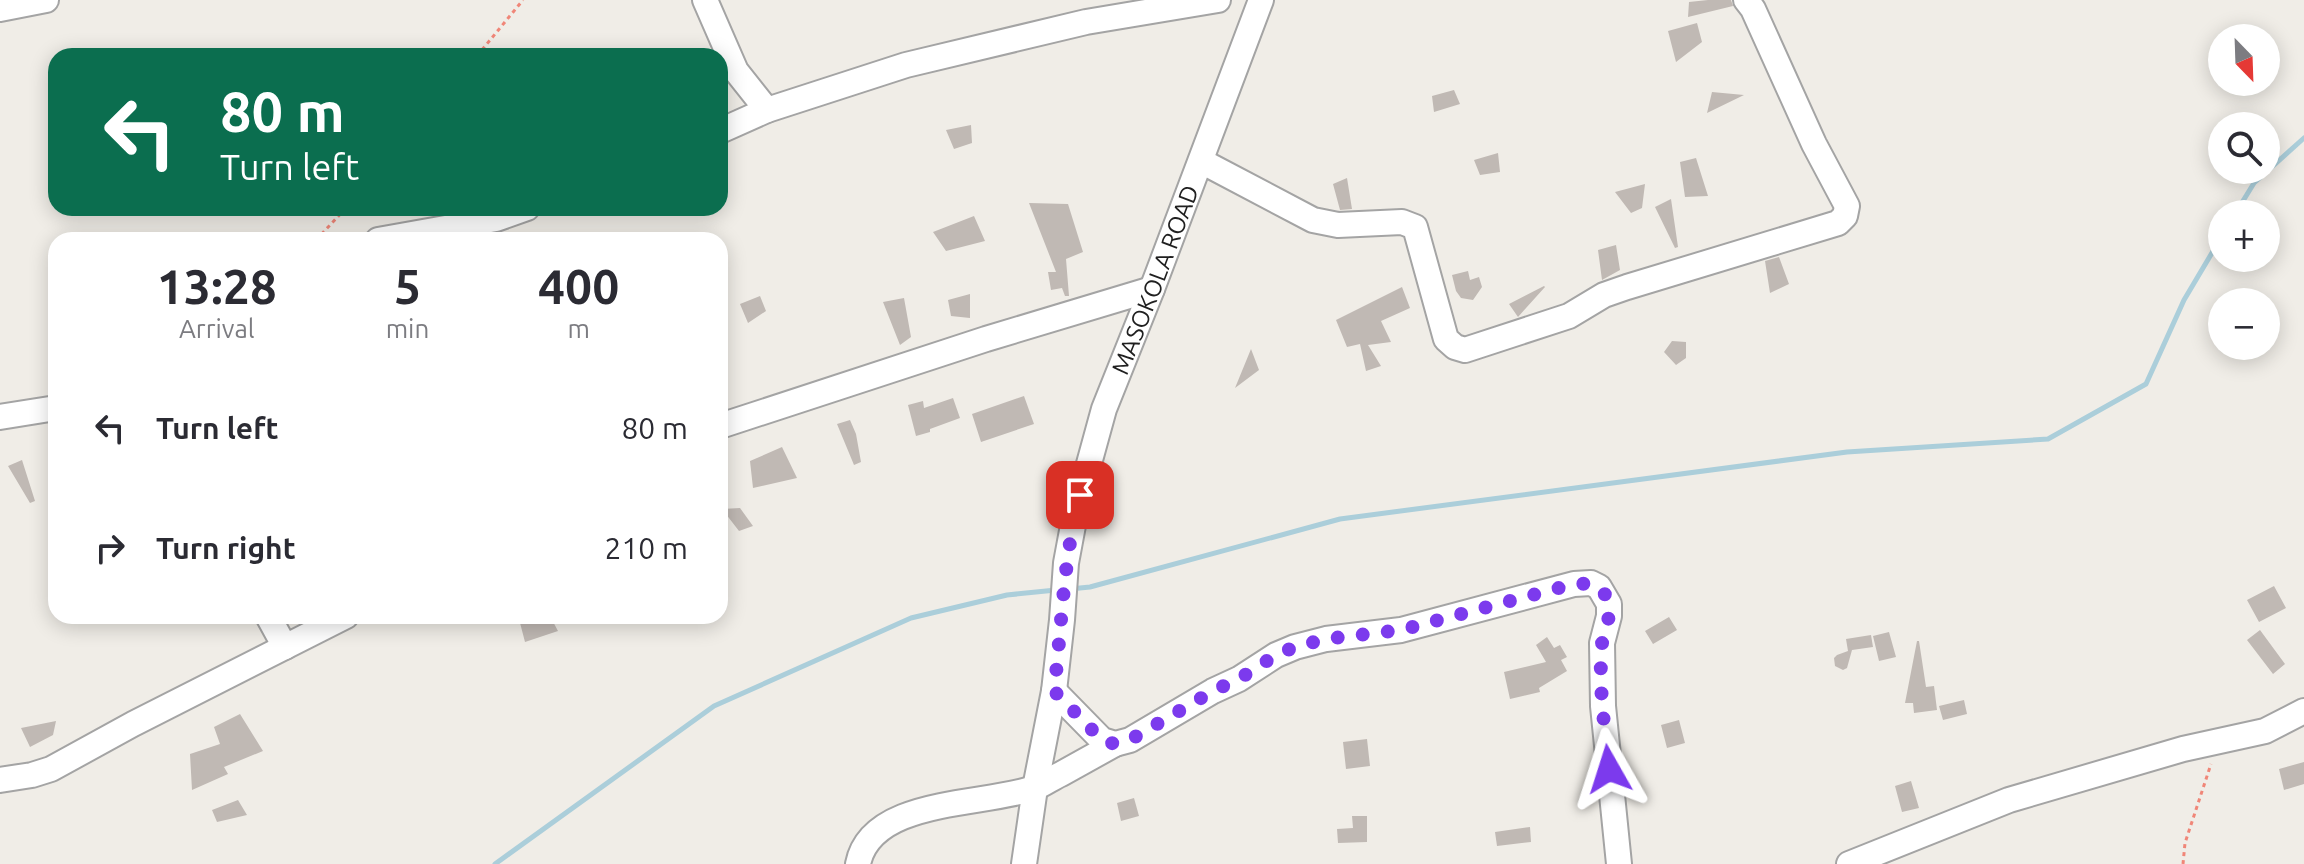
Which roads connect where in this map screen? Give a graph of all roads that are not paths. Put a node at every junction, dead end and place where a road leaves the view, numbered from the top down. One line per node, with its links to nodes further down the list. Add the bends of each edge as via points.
1 (46, 0): 6 (street)
2 (705, 0): 7 (street)
3 (1218, 0): 9 (street, via 1086,22 906,65)
4 (1261, 0): 11 (street, MASOKOLA ROAD)
5 (1746, 0): 11 (street, via 1847,206 1845,216 1838,223 1604,295 1569,316 1465,350 1446,339 1410,223 1338,225 1313,220)
6 (0, 9)
7 (726, 48)
8 (728, 53): 9 (street)
9 (767, 110): 10 (street)
10 (728, 127)
11 (1201, 161): 14 (street, MASOKOLA ROAD)
12 (504, 216): 13 (street)
13 (423, 232)
14 (1152, 289): 17 (street); 21 (street, MASOKOLA ROAD, via 1104,409 1074,520)
15 (48, 409): 16 (street)
16 (0, 417)
17 (728, 423)
18 (272, 624): 20 (street)
19 (330, 624): 20 (street)
20 (285, 647): 24 (street, via 51,769)
21 (1054, 691): 23 (street, via 1102,740); 25 (street)
22 (2304, 711): 29 (street, via 2265,731 2009,800)
23 (1115, 744): 25 (street); 28 (street, via 1295,647 1401,630 1591,583 1609,604 1602,643 1603,706)
24 (0, 780)
25 (1035, 788): 26 (street, via 922,810 888,824 867,839); 27 (street)
26 (858, 864)
27 (1024, 864)
28 (1619, 864)
29 (1849, 864)

